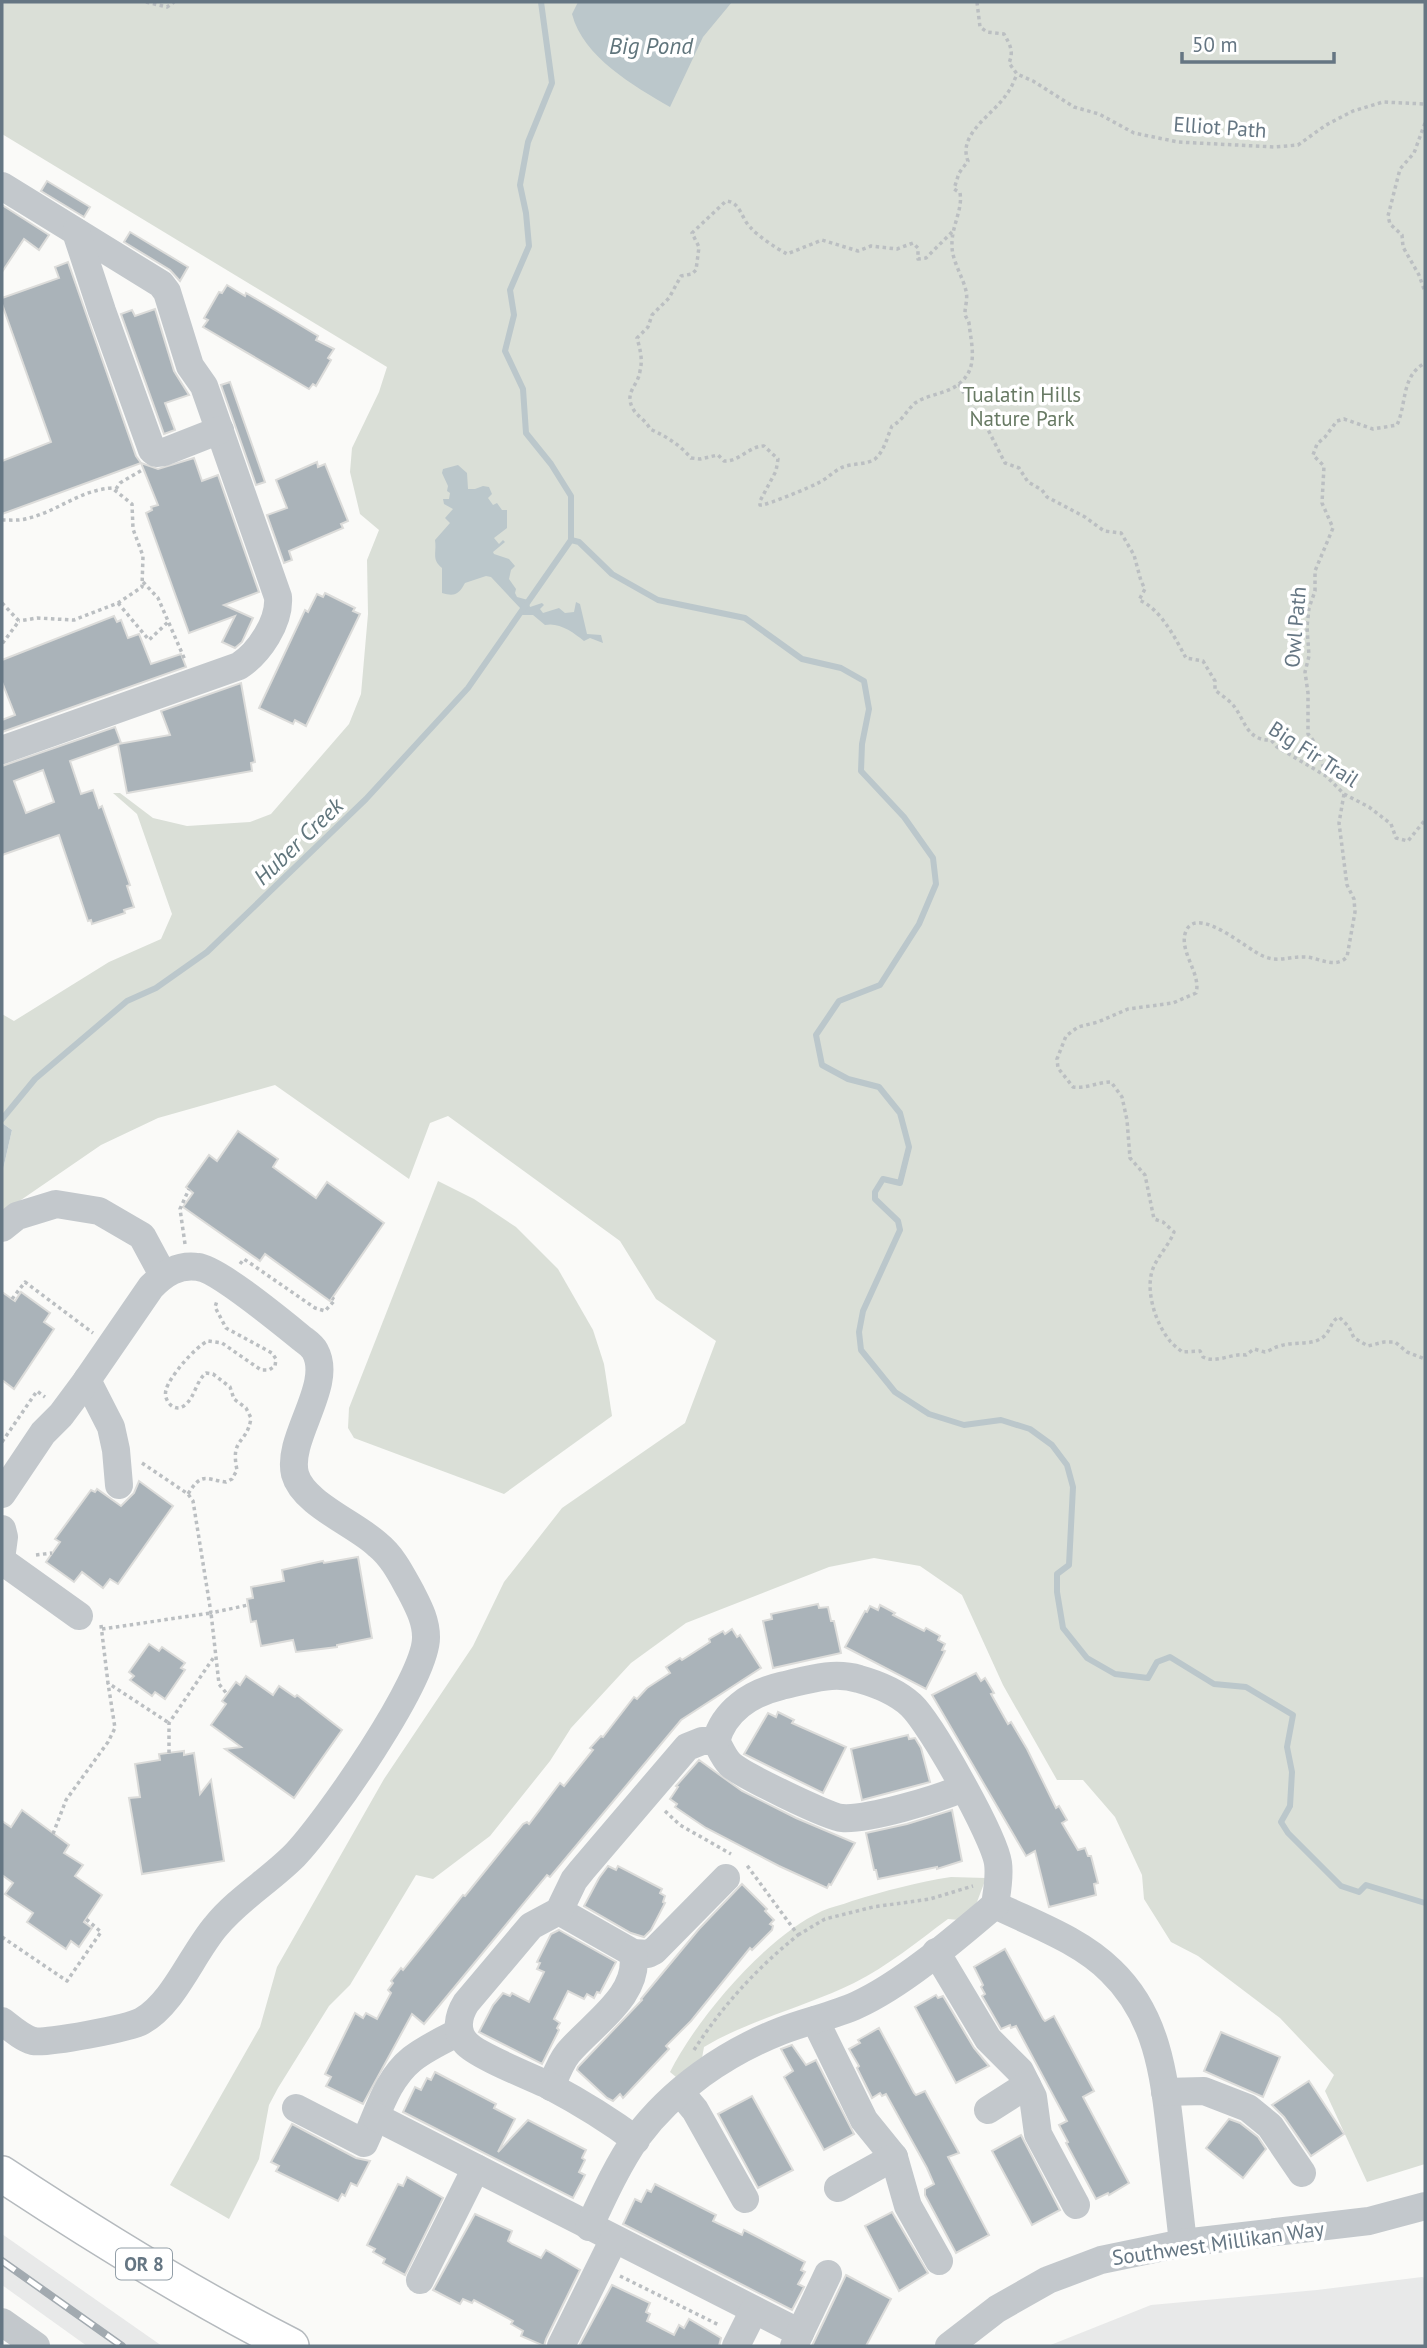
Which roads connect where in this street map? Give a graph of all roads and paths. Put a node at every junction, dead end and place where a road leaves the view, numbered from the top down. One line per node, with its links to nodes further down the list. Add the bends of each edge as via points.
1 (146, 2): 2 (path, via 167,7)
2 (174, 2)
3 (977, 2): 4 (path, via 980,27 1004,34 1012,49 1009,63)
4 (1017, 74): 5 (path, Elliot Path, via 1074,107 1099,114 1134,133 1178,142 1298,145 1353,111 1383,103); 9 (path, via 1005,97 966,142 968,161 954,189 961,200)
5 (1425, 104)
6 (1425, 123): 10 (path, via 1414,153 1400,169 1388,216 1402,235 1403,247)
7 (2, 186): 8 (street)
8 (76, 232): 13 (street, via 167,292 190,366 204,386); 14 (street, via 149,445)
9 (953, 232): 12 (path, via 951,248 966,289 965,313 972,337 972,368); 12 (path, via 921,260 913,243 897,249 871,246 858,251 822,240 787,254 750,228 741,211 726,201 692,233 699,247 696,270 681,275 670,298 637,338 642,354 640,373 630,396 634,411 650,429 682,446 691,458 718,455 731,462 764,446 778,459 760,500 760,505 766,506 843,467 872,461 887,442 892,426 916,403)
10 (1425, 292)
11 (1425, 363): 27 (path, Owl Path, via 1406,385 1397,425 1373,429 1337,421 1317,443 1313,455 1324,466 1322,503 1333,528 1315,571 1305,672 1308,734 1316,742)
12 (959, 384): 27 (path, Big Fir Trail, via 1005,463 1019,468 1047,497 1104,531 1121,533 1146,589 1139,600 1149,604 1186,658 1203,661 1215,690 1233,704 1244,726)
13 (220, 430): 14 (street); 25 (street, via 278,605 251,658)
14 (156, 453): 15 (path, via 142,471)
15 (116, 489): 16 (path, via 101,489 63,502 32,518); 17 (path, via 132,505)
16 (2, 520)
17 (144, 582): 19 (path); 21 (path, via 158,598)
18 (2, 603): 20 (path)
19 (118, 603): 20 (path, via 74,620); 22 (path)
20 (19, 621): 24 (path)
21 (168, 622): 22 (path); 25 (path)
22 (149, 640): 23 (path)
23 (143, 643)
24 (2, 644)
25 (194, 682): 26 (street)
26 (2, 750)
27 (1326, 776): 28 (path, Big Fir Trail)
28 (1344, 794): 29 (path, Big Fir Trail, via 1391,824 1402,841 1408,841); 38 (path, via 1339,823 1355,912 1347,957 1342,962 1305,957 1278,961 1202,922 1194,923 1185,943 1198,985 1196,993 1078,1027 1066,1036 1058,1068 1073,1087 1111,1082 1122,1097 1130,1158 1145,1175 1154,1219 1174,1232 1155,1263 1150,1284 1161,1328 1182,1352 1200,1351 1214,1361 1254,1349 1268,1352 1281,1345 1306,1344 1325,1336 1339,1317 1358,1341 1368,1346 1395,1342)
29 (1425, 820)
30 (189, 1189): 32 (path, via 180,1203)
31 (2, 1228): 33 (street, via 17,1216 56,1204 99,1211 142,1236)
32 (187, 1252)
33 (163, 1275): 34 (street, via 185,1266 201,1267); 39 (street)
34 (227, 1282): 35 (path, via 244,1259 315,1308 325,1311 335,1300); 43 (path, via 215,1307 218,1314 226,1328 272,1353 275,1366 261,1370 222,1343 208,1340 168,1384 164,1394 173,1408 179,1408 186,1405 199,1378 213,1374 230,1387 251,1418 235,1447 237,1470 232,1479 206,1477); 69 (street, via 315,1351 317,1388 296,1448 295,1472 309,1495 368,1536 390,1558 422,1612 426,1649 390,1720 324,1820 272,1877 221,1920 154,2012 131,2026 49,2041 34,2041)
35 (332, 1298)
36 (12, 1299): 37 (path, via 25,1282)
37 (99, 1337)
38 (1425, 1359)
39 (87, 1380): 41 (street, via 111,1427); 42 (street, via 43,1433)
40 (138, 1460): 43 (path)
41 (119, 1485)
42 (2, 1494)
43 (188, 1494): 48 (path)
44 (2, 1529): 45 (street)
45 (2, 1552)
46 (2, 1561): 49 (street)
47 (248, 1605): 48 (path)
48 (211, 1613): 49 (path); 50 (path)
49 (94, 1622): 51 (path)
50 (215, 1655): 52 (path, via 219,1684); 53 (path)
51 (108, 1683): 53 (path); 58 (path, via 115,1728 66,1800)
52 (227, 1694)
53 (169, 1723): 55 (path)
54 (716, 1741): 56 (street, via 731,1765 837,1817 855,1818); 56 (street, via 719,1727 733,1710 761,1693 820,1677 848,1676 883,1688 912,1706); 57 (street, via 687,1747)
55 (169, 1753)
56 (963, 1788): 60 (street, via 995,1847 999,1876)
57 (645, 1793): 61 (street, via 574,1880); 71 (path, via 680,1825 752,1868 798,1935 749,1978)
58 (53, 1834)
59 (726, 1878): 67 (street, via 654,1951)
60 (995, 1905): 66 (street); 75 (street, via 1082,1949 1111,1971 1146,2020 1159,2055)
61 (559, 1911): 67 (street); 70 (street, via 531,1926 466,2003 460,2012)
62 (86, 1919): 65 (path, via 102,1932 66,1981)
63 (2, 1937): 65 (path)
64 (21, 1941): 65 (path)
65 (17, 1947)
66 (936, 1952): 68 (street, via 873,1997); 72 (street, via 988,2039 1015,2065)
67 (633, 1953): 73 (street, via 635,1970 630,1985 565,2057)
68 (815, 2020): 74 (street, via 735,2052); 80 (street, via 864,2120)
69 (2, 2021)
70 (459, 2032): 73 (street, via 469,2047); 78 (street, via 410,2060 383,2096)
71 (691, 2054)
72 (1027, 2085): 77 (street); 86 (street, via 1038,2134)
73 (551, 2087): 79 (street)
74 (680, 2092): 79 (street); 85 (street)
75 (1165, 2092): 82 (street, via 1204,2091 1248,2108 1270,2126); 89 (street)
76 (296, 2109): 78 (street, via 363,2143)
77 (988, 2110)
78 (376, 2117): 81 (street)
79 (636, 2140): 88 (street)
80 (894, 2157): 84 (street); 90 (street, via 908,2206)
81 (476, 2168): 88 (street); 93 (street)
82 (1302, 2173)
83 (2, 2174): 99 (main road, OR 8, via 101,2239)
84 (838, 2188)
85 (745, 2199)
86 (1076, 2205)
87 (1425, 2206): 89 (street, Southwest Millikan Way, via 1369,2221)
88 (602, 2233): 94 (street); 100 (street)
89 (1183, 2243): 101 (street, Southwest Millikan Way, via 1101,2260 1048,2280 997,2309)
90 (939, 2262)
91 (616, 2274): 97 (path)
92 (828, 2274): 96 (street)
93 (420, 2280)
94 (754, 2310): 96 (street); 97 (street)
95 (2, 2322): 98 (street)
96 (797, 2340)
97 (739, 2341)
98 (36, 2346)
99 (291, 2346)
100 (561, 2346)
101 (949, 2346)

